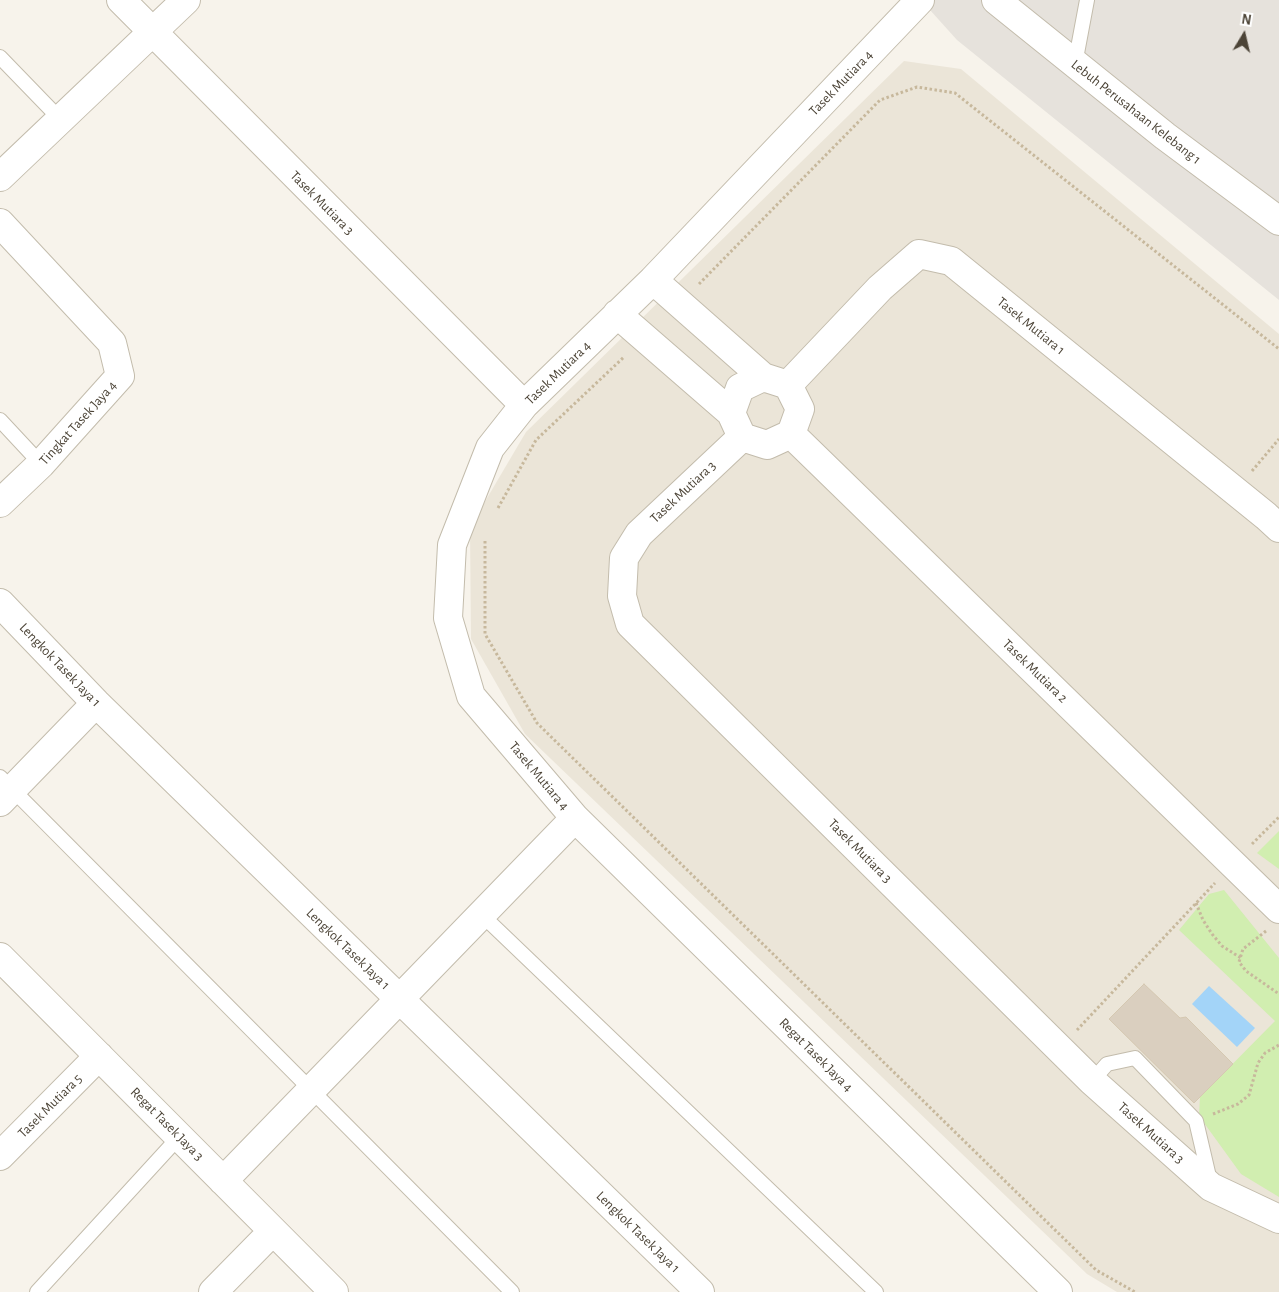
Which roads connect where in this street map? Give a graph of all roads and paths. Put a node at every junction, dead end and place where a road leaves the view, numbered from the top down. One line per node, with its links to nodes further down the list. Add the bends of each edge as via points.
1 (122, 0): 6 (street, Tasek Mutiara 3)
2 (186, 0): 6 (street)
3 (920, 0): 13 (street, Tasek Mutiara 4)
4 (996, 0): 8 (street, Lebuh Perusahaan Kelebang 1)
5 (1087, 0): 8 (lane)
6 (152, 32): 9 (street); 19 (street, Tasek Mutiara 3)
7 (0, 57): 9 (lane)
8 (1075, 64): 11 (street, Lebuh Perusahaan Kelebang 1)
9 (60, 119): 10 (street)
10 (0, 177)
11 (1279, 221)
12 (0, 224): 24 (street, Tingkat Tasek Jaya 4, via 112,343 120,376)
13 (653, 280): 14 (street); 15 (street, Tasek Mutiara 4)
14 (679, 303): 17 (path, via 880,100 917,87 955,93); 18 (street)
15 (618, 314): 16 (street); 19 (street, Tasek Mutiara 4)
16 (644, 337): 21 (street); 27 (path, via 536,440)
17 (1279, 349)
18 (776, 381): 21 (street, via 740,388); 22 (street, via 800,409); 25 (street, Tasek Mutiara 1, via 918,254 951,261)
19 (524, 405): 33 (street, Tasek Mutiara 4, via 490,448 452,545 448,618 471,696)
20 (0, 420): 24 (lane)
21 (736, 425): 22 (street, via 767,445); 41 (street, Tasek Mutiara 3, via 639,534 624,558 622,596 630,624)
22 (791, 434): 35 (street, Tasek Mutiara 2)
23 (1279, 439): 25 (path)
24 (41, 464): 26 (street, Tingkat Tasek Jaya 4)
25 (1235, 491): 28 (street, Tasek Mutiara 1)
26 (0, 502)
27 (494, 516)
28 (1279, 528)
29 (484, 532): 59 (path, via 485,634 537,723 1096,1270)
30 (0, 602): 31 (street, Lengkok Tasek Jaya 1)
31 (96, 703): 32 (street); 39 (street, Lengkok Tasek Jaya 1)
32 (4, 790): 44 (lane)
33 (575, 818): 34 (street); 58 (street, Regat Tasek Jaya 4)
34 (481, 914): 39 (street); 57 (lane)
35 (1275, 918): 36 (path, via 1243,949)
36 (1241, 958): 38 (path, via 1239,962 1246,971); 41 (path, via 1222,946 1212,934 1196,903)
37 (3, 965): 42 (street, Regat Tasek Jaya 3)
38 (1279, 994)
39 (400, 999): 44 (street); 56 (street, Lengkok Tasek Jaya 1)
40 (1279, 1045): 45 (path, via 1265,1053 1258,1062 1249,1095 1238,1104)
41 (1060, 1049): 43 (street, Tasek Mutiara 3)
42 (99, 1056): 46 (street, Regat Tasek Jaya 3); 47 (street, Tasek Mutiara 5)
43 (1092, 1081): 45 (lane, via 1107,1064 1134,1058); 49 (street, Tasek Mutiara 3)
44 (310, 1091): 48 (street); 55 (lane)
45 (1196, 1121): 49 (lane)
46 (179, 1137): 48 (street, Regat Tasek Jaya 3); 52 (lane)
47 (0, 1156)
48 (223, 1181): 51 (street, Regat Tasek Jaya 3)
49 (1211, 1187): 50 (street, Tasek Mutiara 3)
50 (1279, 1219)
51 (273, 1231): 53 (street); 54 (street, Regat Tasek Jaya 3)
52 (37, 1292)
53 (213, 1292)
54 (334, 1292)
55 (512, 1292)
56 (700, 1292)
57 (876, 1292)
58 (1058, 1292)
59 (1134, 1292)

